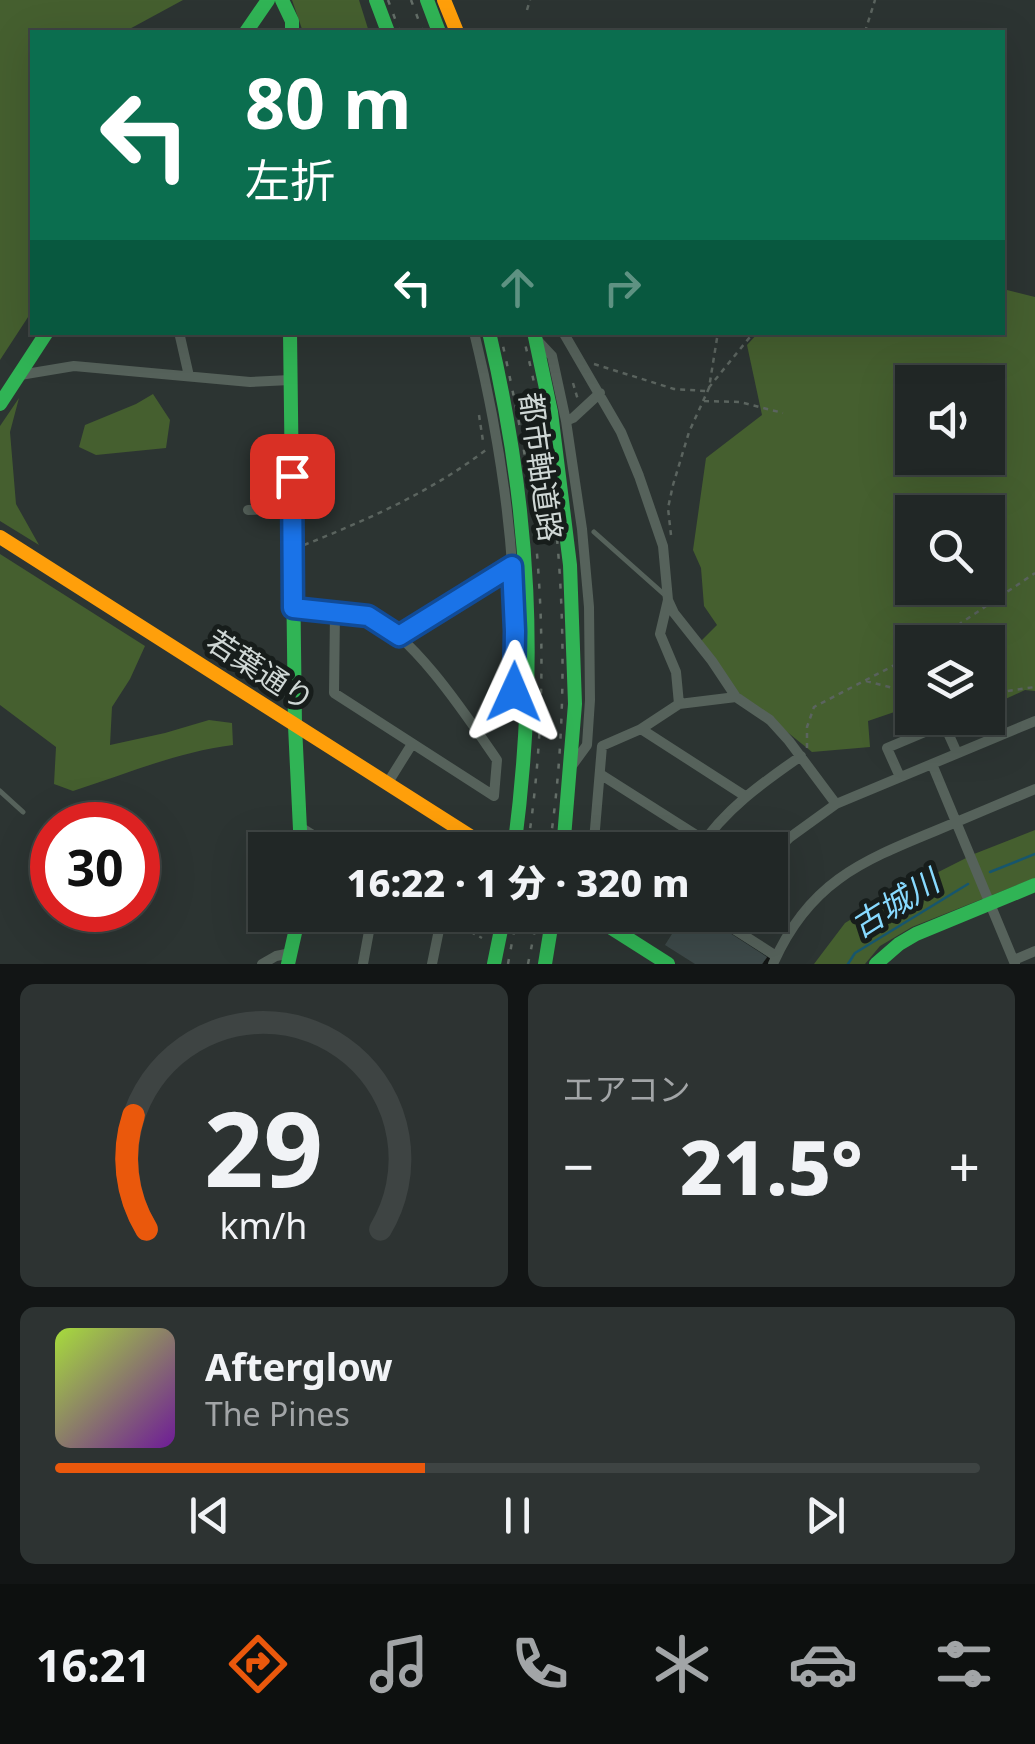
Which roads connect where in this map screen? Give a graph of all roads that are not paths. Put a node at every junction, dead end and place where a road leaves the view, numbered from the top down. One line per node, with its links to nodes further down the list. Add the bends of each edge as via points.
1 (268, 0): 6 (street)
2 (282, 0): 7 (street)
3 (376, 0): 8 (street)
4 (426, 0): 9 (street)
5 (444, 0): 10 (street)
6 (247, 30)
7 (292, 30)
8 (387, 30)
9 (438, 30)
10 (456, 30)
11 (45, 335): 18 (street)
12 (181, 335): 19 (street)
13 (290, 335): 20 (street)
14 (475, 335): 28 (street)
15 (490, 335): 35 (street, 都市軸道路, via 527,575)
16 (566, 335): 21 (street)
17 (535, 336): 23 (street, via 552,356); 43 (street, 都市軸道路, via 570,565)
18 (19, 376): 19 (street, via 74,366); 22 (street)
19 (188, 376): 20 (street)
20 (290, 380): 24 (street)
21 (600, 393): 23 (street); 29 (street, via 651,511)
22 (0, 404)
23 (566, 420): 43 (street, via 589,607 587,745)
24 (292, 509): 25 (street); 30 (street)
25 (248, 510)
26 (594, 532): 29 (lane)
27 (0, 537): 37 (street, 若葉通り)
28 (512, 566): 32 (street); 35 (street, via 514,692)
29 (668, 599): 33 (street); 34 (street, via 660,634 676,672)
30 (293, 608): 31 (street); 37 (street)
31 (335, 612): 32 (street, via 368,616); 39 (street, via 334,694)
32 (399, 636): 39 (street, via 497,760 494,796)
33 (736, 697): 34 (street); 41 (street, via 770,720)
34 (679, 704): 38 (street)
35 (527, 716): 57 (street, 都市軸道路)
36 (1035, 721): 40 (street)
37 (295, 726): 46 (street, 若葉通り); 53 (street)
38 (641, 729): 44 (street, via 602,746); 49 (street)
39 (412, 744): 46 (street)
40 (957, 754): 42 (street); 45 (street, via 944,724 887,748)
41 (801, 756): 49 (street); 50 (street)
42 (932, 764): 45 (street); 52 (street)
43 (571, 766): 58 (street, 都市軸道路)
44 (600, 774): 59 (street); 60 (street)
45 (900, 777): 50 (street)
46 (387, 784): 56 (street, 若葉通り)
47 (1035, 789): 52 (street)
48 (0, 792): 51 (lane)
49 (745, 796): 61 (street)
50 (836, 804): 62 (street)
51 (23, 812)
52 (956, 822): 64 (street); 74 (street, via 842,875 795,922)
53 (300, 827): 54 (street); 55 (street)
54 (300, 832)
55 (308, 832)
56 (463, 832)
57 (516, 832)
58 (565, 832)
59 (595, 832)
60 (683, 832)
61 (713, 832)
62 (788, 839)
63 (1035, 885): 64 (street)
64 (990, 904): 75 (street); 82 (street, via 916,934)
65 (295, 932): 73 (street)
66 (369, 932): 77 (street)
67 (439, 932): 78 (street)
68 (501, 932): 79 (street)
69 (550, 932): 80 (street)
70 (618, 932): 81 (street)
71 (741, 932): 74 (street)
72 (1035, 951): 75 (street)
73 (289, 959): 76 (street, via 276,956)
74 (774, 960)
75 (1014, 962)
76 (262, 964)
77 (363, 964)
78 (432, 964)
79 (494, 964)
80 (544, 964)
81 (668, 964)
82 (876, 964)

